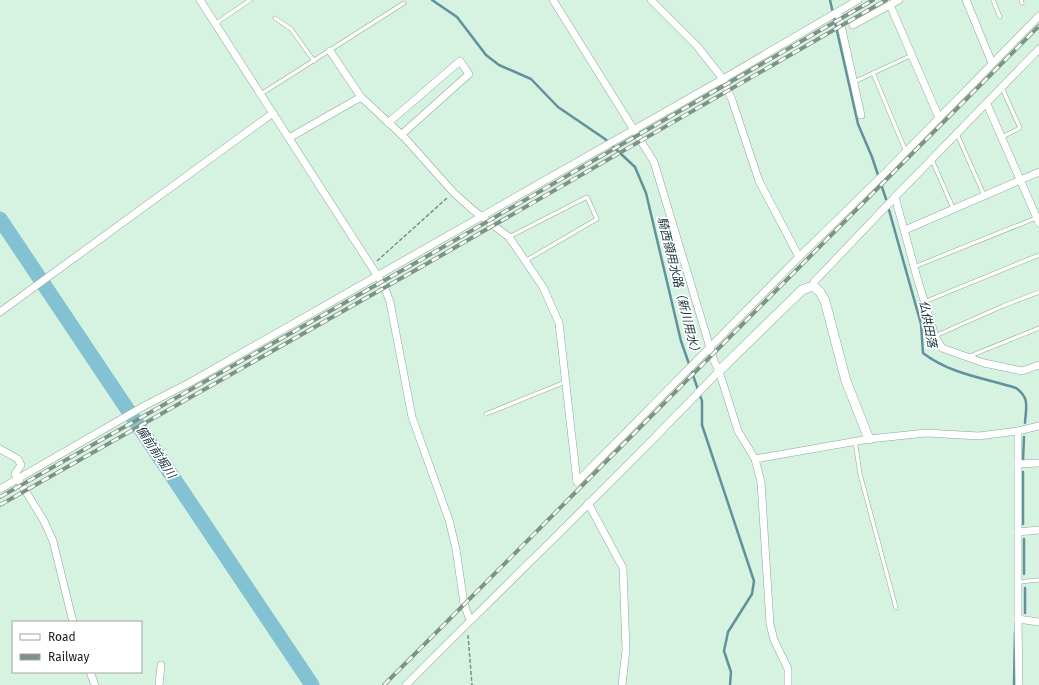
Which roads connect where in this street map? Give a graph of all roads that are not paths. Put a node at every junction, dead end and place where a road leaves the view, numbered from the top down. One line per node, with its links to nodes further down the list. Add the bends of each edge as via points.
1 (200, 0): 15 (street)
2 (250, 0): 15 (lane)
3 (553, 0): 33 (street)
4 (651, 0): 23 (street, via 697,46)
5 (858, 0): 11 (street)
6 (899, 0): 10 (street)
7 (966, 0): 21 (street)
8 (993, 0): 13 (lane)
9 (404, 3): 18 (lane)
10 (890, 5): 16 (street); 19 (street)
11 (835, 14): 23 (street); 24 (street)
12 (1039, 16): 21 (street)
13 (1000, 17)
14 (275, 18): 20 (lane, via 291,30)
15 (215, 24): 26 (street)
16 (853, 25)
17 (1039, 49): 25 (street)
18 (330, 51): 20 (lane); 27 (street)
19 (912, 55): 22 (lane); 31 (street)
20 (314, 61): 26 (lane)
21 (992, 63): 31 (street)
22 (873, 73): 24 (lane); 38 (lane)
23 (723, 79): 33 (street); 50 (street, via 759,181)
24 (853, 83): 30 (street)
25 (1002, 88): 28 (street); 36 (lane, via 1020,128)
26 (261, 94): 29 (street)
27 (361, 97): 32 (street); 37 (street)
28 (986, 104): 34 (street); 36 (street)
29 (273, 113): 37 (street); 57 (street)
30 (861, 115)
31 (939, 118): 38 (street)
32 (388, 123): 35 (street); 35 (street, via 460,61 469,74)
33 (634, 130): 45 (street); 60 (street, via 654,162)
34 (957, 133): 39 (street); 42 (lane)
35 (401, 135): 45 (street, via 453,192)
36 (1002, 137): 41 (street)
37 (289, 138): 53 (street)
38 (906, 152): 50 (street)
39 (931, 159): 43 (street); 44 (lane)
40 (1039, 172): 41 (street)
41 (1020, 180): 42 (street); 46 (street)
42 (984, 195): 44 (street)
43 (895, 197): 47 (street); 54 (street)
44 (953, 208): 47 (street)
45 (482, 216): 48 (street); 53 (street)
46 (1038, 221): 52 (lane)
47 (905, 230): 52 (street)
48 (509, 237): 51 (street); 51 (lane, via 587,197 597,219)
49 (1039, 255): 56 (lane)
50 (799, 257): 60 (street)
51 (525, 261): 64 (street, via 543,287 559,323)
52 (914, 267): 56 (street)
53 (376, 276): 74 (street); 83 (street, via 384,286 390,302 412,417 449,520 464,604)
54 (813, 286): 63 (street, via 802,290); 68 (street, via 825,301 846,381)
55 (1039, 292): 59 (lane)
56 (924, 302): 59 (street)
57 (0, 312)
58 (1039, 328): 61 (lane)
59 (935, 336): 61 (street, via 942,348)
60 (709, 346): 63 (street); 64 (street, via 577,482)
61 (967, 357): 62 (street, via 984,364 1022,372)
62 (1039, 365)
63 (719, 371): 71 (street, via 738,431); 76 (street, via 665,429)
64 (566, 382): 65 (lane)
65 (486, 414)
66 (1039, 426): 67 (street)
67 (1018, 431): 68 (street, via 979,436 926,433); 73 (street)
68 (870, 439): 69 (street)
69 (855, 441): 71 (street); 81 (lane, via 860,474)
70 (0, 449): 74 (street, via 19,461 21,465 14,474)
71 (755, 460): 92 (street, via 761,482 770,624 774,640 788,669)
72 (1039, 463): 73 (street)
73 (1018, 464): 78 (street)
74 (18, 479): 75 (street); 84 (street, via 53,541)
75 (0, 489)
76 (588, 503): 83 (street); 91 (street, via 623,568 626,650)
77 (1039, 530): 78 (street)
78 (1018, 532): 80 (street)
79 (1039, 580): 80 (lane)
80 (1018, 582): 82 (street)
81 (896, 608)
82 (1018, 619): 85 (street); 93 (street)
83 (470, 620): 90 (street)
84 (73, 621)
85 (1039, 622)
86 (161, 665): 89 (street)
87 (90, 673): 88 (street)
88 (95, 685)
89 (159, 685)
90 (406, 685)
91 (622, 685)
92 (788, 685)
93 (1019, 685)

